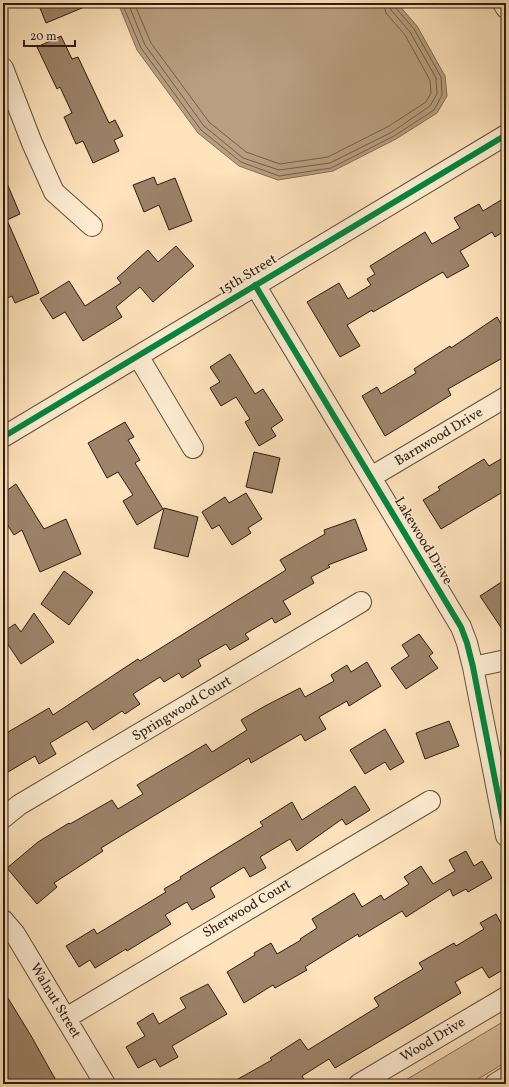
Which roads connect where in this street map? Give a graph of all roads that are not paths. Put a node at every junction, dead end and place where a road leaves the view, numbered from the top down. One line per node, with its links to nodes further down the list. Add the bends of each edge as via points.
1 (503, 3): 2 (street)
2 (506, 8)
3 (3, 68): 5 (street, via 54,192)
4 (506, 135): 6 (street, 15th Street)
5 (92, 226)
6 (255, 285): 7 (street, 15th Street); 11 (street, Lakewood Drive)
7 (138, 356): 9 (street, 15th Street); 10 (street)
8 (506, 397): 11 (street, Barnwood Drive)
9 (3, 437)
10 (193, 448)
11 (371, 477): 14 (street, Lakewood Drive, via 461,627)
12 (362, 602): 16 (street, Springwood Court, via 19,805)
13 (506, 660): 14 (street)
14 (473, 666): 17 (street, Lakewood Drive)
15 (430, 801): 20 (street, Sherwood Court)
16 (3, 818)
17 (506, 836)
18 (3, 920): 20 (street, Walnut Street, via 15,934)
19 (506, 997): 23 (street, Wood Drive)
20 (66, 1018): 22 (street, Walnut Street)
21 (506, 1077): 24 (street)
22 (104, 1084)
23 (359, 1084)
24 (495, 1084)

